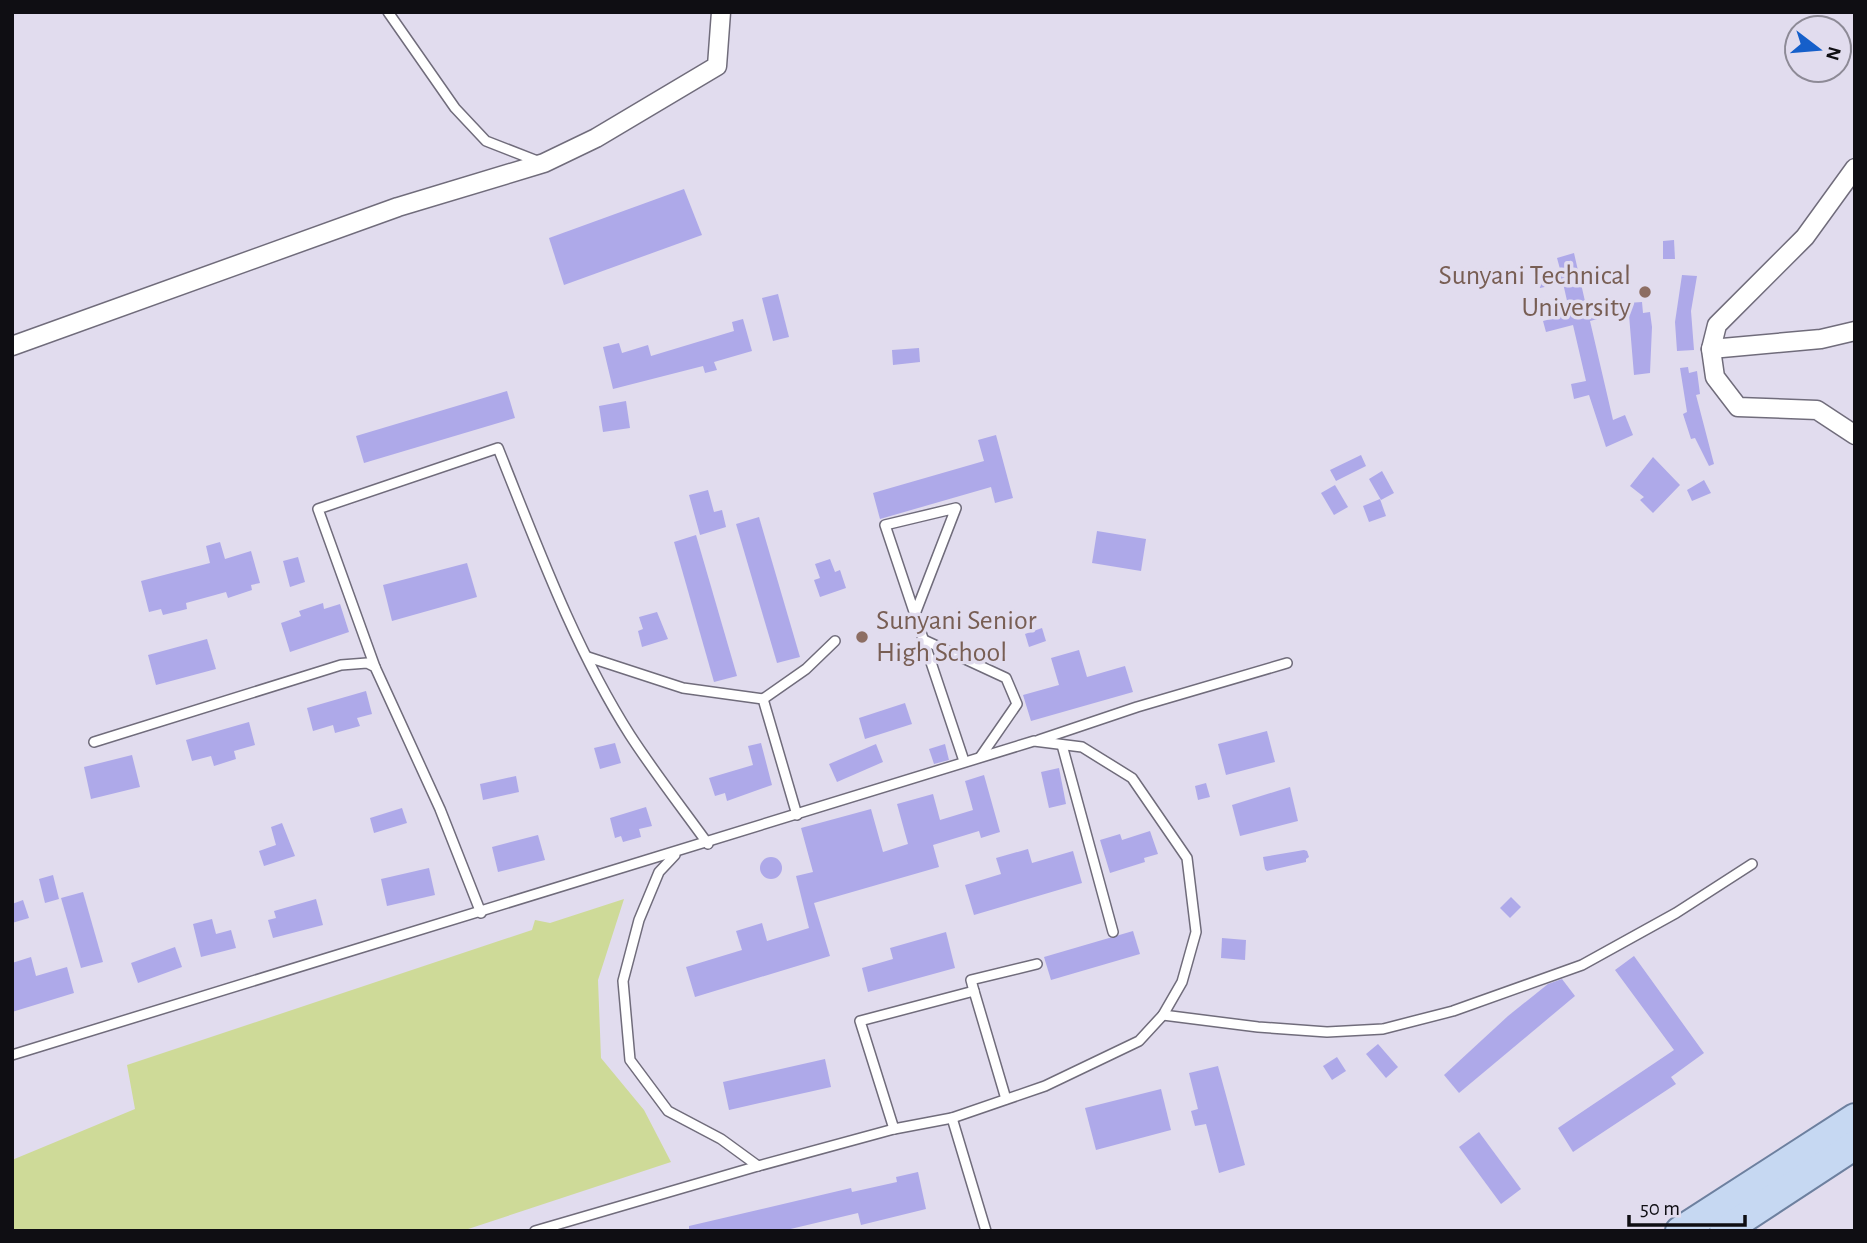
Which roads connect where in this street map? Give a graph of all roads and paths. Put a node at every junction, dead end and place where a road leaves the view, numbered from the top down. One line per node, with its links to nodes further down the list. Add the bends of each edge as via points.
1 (388, 12): 3 (lane, via 455,108 486,141)
2 (721, 12): 3 (street, via 717,66 596,138)
3 (544, 163): 6 (street, via 398,207)
4 (1855, 168): 7 (street, via 1805,237 1717,325)
5 (1855, 331): 7 (street, via 1821,339)
6 (12, 346)
7 (1711, 349): 8 (street, via 1715,377 1738,407 1817,410)
8 (1855, 435)
9 (915, 614): 9 (lane, via 885,525 956,508 938,555); 10 (lane)
10 (924, 640): 19 (lane, via 1006,678 1017,704); 20 (lane)
11 (835, 641): 15 (lane, via 806,670)
12 (588, 657): 14 (lane, via 498,449 318,509); 15 (lane, via 684,688); 22 (lane, via 630,735)
13 (1287, 663): 16 (lane)
14 (375, 667): 17 (lane, via 367,663 341,665); 25 (lane, via 440,809)
15 (763, 698): 21 (lane)
16 (1034, 741): 18 (lane); 19 (lane)
17 (94, 742)
18 (1062, 744): 26 (lane); 29 (lane, via 1082,747 1132,778 1187,858 1196,932 1182,982)
19 (981, 756): 20 (lane)
20 (964, 761): 21 (lane)
21 (797, 815): 22 (lane)
22 (708, 844): 23 (lane)
23 (676, 853): 25 (lane); 36 (lane, via 659,872 639,920 623,981 630,1060 668,1111 721,1139)
24 (1752, 864): 29 (lane, via 1582,965 1442,1014 1383,1029 1327,1032)
25 (481, 913): 30 (lane)
26 (1113, 932)
27 (1037, 964): 28 (lane, via 971,980)
28 (974, 990): 31 (lane); 34 (lane, via 860,1021)
29 (1163, 1015): 31 (lane, via 1139,1041 1045,1086)
30 (12, 1055)
31 (1006, 1099): 32 (lane)
32 (952, 1118): 34 (lane); 38 (lane)
33 (1855, 1118): 39 (main road)
34 (894, 1129): 36 (lane)
35 (1855, 1145): 40 (main road)
36 (758, 1166): 37 (lane)
37 (535, 1231)
38 (986, 1231)
39 (1680, 1231)
40 (1724, 1231)

